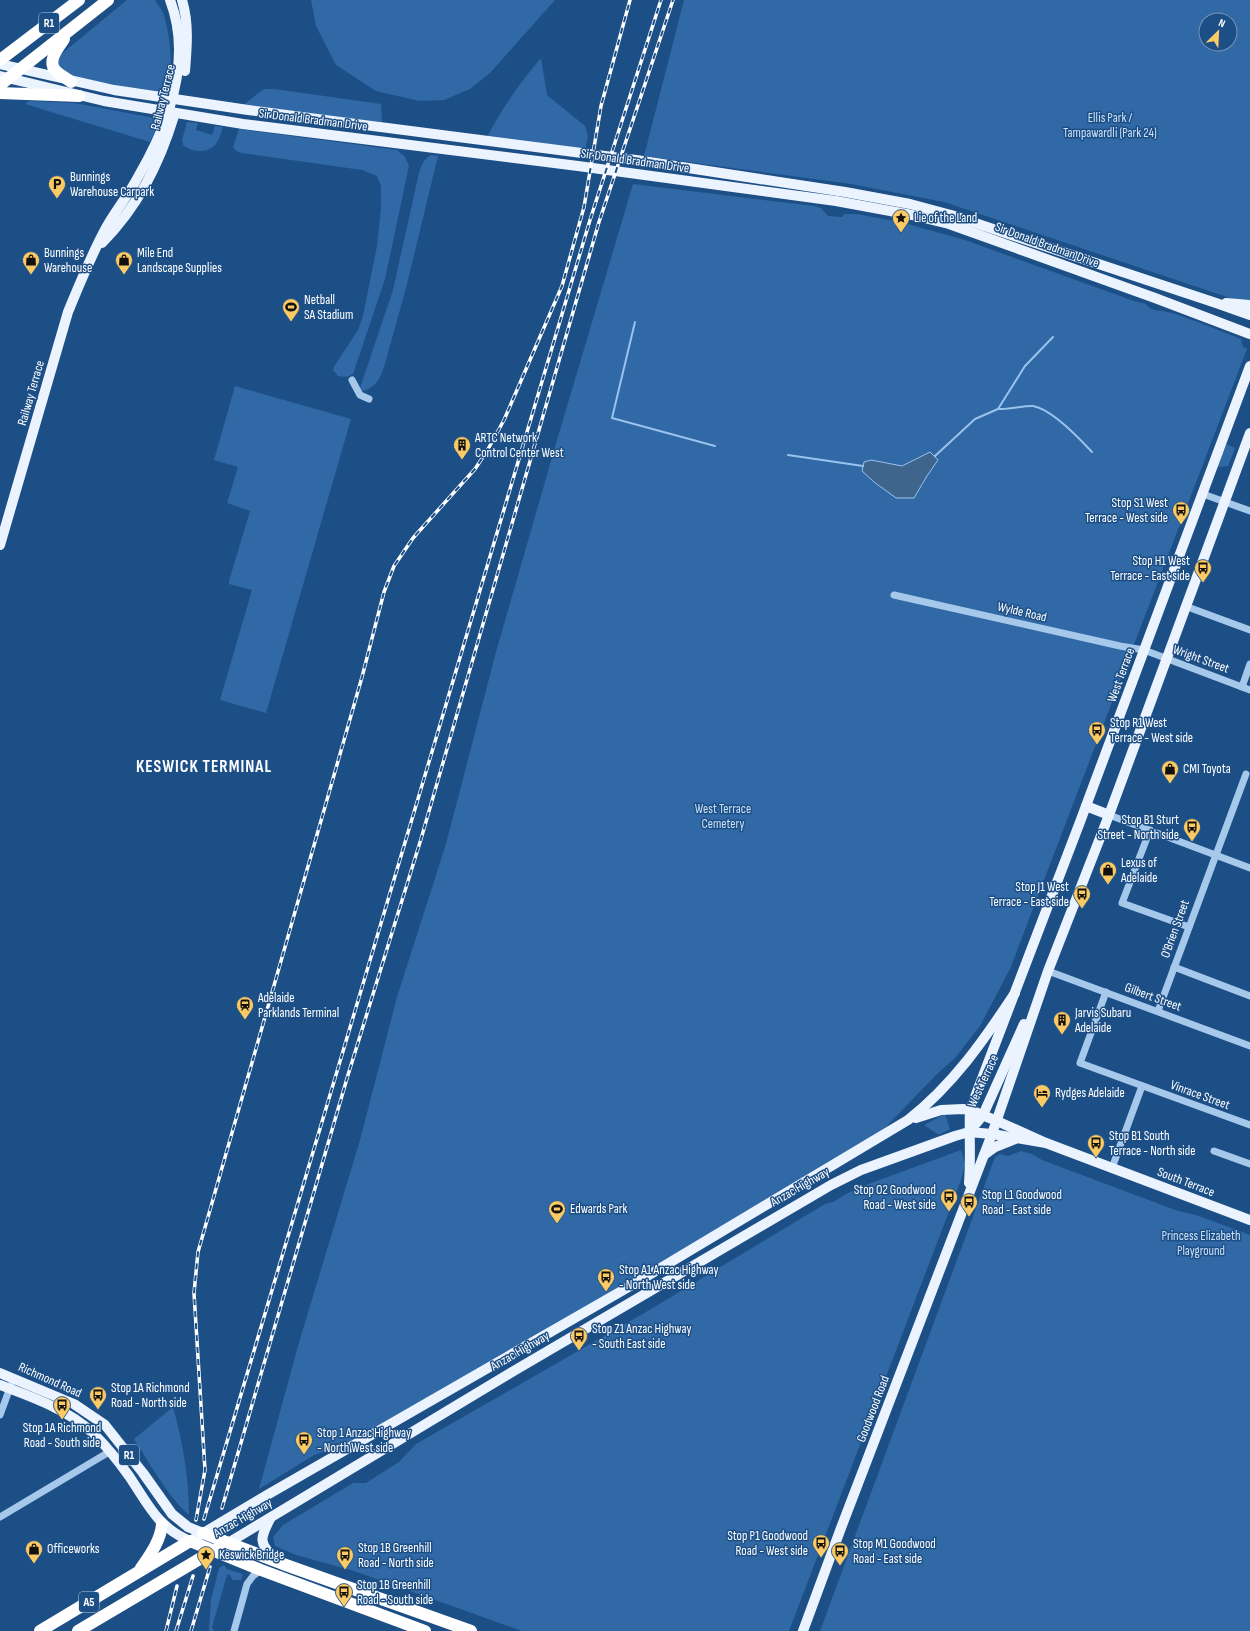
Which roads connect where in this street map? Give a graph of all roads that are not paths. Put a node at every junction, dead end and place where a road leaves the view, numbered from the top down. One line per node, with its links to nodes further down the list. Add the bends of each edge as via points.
1 (79, 0): 8 (highway, R1)
2 (108, 0): 7 (highway, R1)
3 (165, 0): 6 (main road)
4 (170, 0): 6 (main road, Railway Terrace)
5 (182, 0): 17 (main road, Railway Terrace, via 188,36 185,70 167,137 154,170 138,197)
6 (174, 10): 17 (main road, Railway Terrace, via 179,44 176,89 155,147 107,226)
7 (69, 31): 12 (highway, R1); 14 (highway, via 54,55 53,64 56,70)
8 (18, 46): 9 (highway); 10 (highway, R1)
9 (0, 48)
10 (0, 60)
11 (0, 64): 12 (main road, Sir Donald Bradman Drive)
12 (20, 69): 13 (highway, R1); 14 (main road, Sir Donald Bradman Drive)
13 (3, 80): 16 (main road, Sir Donald Bradman Drive)
14 (71, 82): 18 (main road, Sir Donald Bradman Drive, via 248,110 636,160 910,204 951,215)
15 (0, 93): 16 (highway)
16 (79, 96): 21 (main road, Sir Donald Bradman Drive, via 243,124 843,202 912,215 949,224)
17 (95, 251): 29 (main road, Railway Terrace, via 68,312)
18 (1216, 303): 19 (main road); 20 (main road, Sir Donald Bradman Drive)
19 (1250, 305)
20 (1250, 315)
21 (1250, 334)
22 (1250, 366): 26 (main road, West Terrace)
23 (352, 380): 24 (street, via 360,395)
24 (369, 399)
25 (1250, 433): 27 (main road, West Terrace)
26 (1203, 494): 27 (street); 33 (main road, West Terrace)
27 (1224, 502): 28 (street); 31 (main road, West Terrace)
28 (1250, 512)
29 (0, 545)
30 (894, 595): 33 (street, Wylde Road)
31 (1185, 606): 32 (street); 34 (main road, West Terrace)
32 (1250, 630)
33 (1144, 650): 34 (street, Wright Street); 39 (main road, West Terrace)
34 (1167, 659): 36 (street, Wright Street); 40 (main road, West Terrace)
35 (1250, 664): 36 (street)
36 (1242, 687): 37 (street, Wright Street)
37 (1250, 690)
38 (1246, 774): 42 (street, O'Brien Street)
39 (1086, 806): 40 (main road); 48 (main road, West Terrace)
40 (1109, 815): 41 (street); 46 (main road, West Terrace)
41 (1150, 830): 42 (street); 44 (street, via 1122,903)
42 (1215, 855): 43 (street); 44 (street, O'Brien Street)
43 (1250, 868)
44 (1189, 927): 45 (street, O'Brien Street)
45 (1174, 967): 49 (street); 50 (street, O'Brien Street)
46 (1048, 970): 47 (street, Gilbert Street); 54 (main road, West Terrace); 56 (main road, West Terrace)
47 (1106, 992): 50 (street, Gilbert Street); 52 (street, Vinrace Street, via 1080,1063)
48 (1015, 993): 53 (main road, West Terrace); 55 (main road, West Terrace, via 965,1064 935,1098)
49 (1250, 996)
50 (1158, 1011): 51 (street, Gilbert Street)
51 (1250, 1046)
52 (1142, 1086): 57 (street, Vinrace Street); 65 (street)
53 (970, 1110): 54 (main road, South Terrace); 55 (main road, via 941,1110); 58 (main road, West Terrace)
54 (983, 1115): 56 (main road, South Terrace); 58 (main road, West Terrace)
55 (908, 1120): 70 (main road, Anzac Highway, via 749,1217)
56 (997, 1120): 59 (main road, Goodwood Road); 61 (main road, South Terrace)
57 (1250, 1125)
58 (969, 1132): 59 (main road, Anzac Highway); 66 (main road, Goodwood Road, via 971,1166); 72 (main road, Anzac Highway, via 874,1165 831,1184)
59 (992, 1134): 60 (main road, South Terrace); 63 (main road, Goodwood Road)
60 (1015, 1139): 61 (main road, South Terrace); 63 (main road, via 995,1146)
61 (1046, 1143): 65 (main road, South Terrace)
62 (1214, 1151): 64 (street)
63 (984, 1156): 66 (main road, Goodwood Road)
64 (1250, 1164)
65 (1112, 1168): 67 (main road, South Terrace)
66 (968, 1197): 92 (main road, Goodwood Road)
67 (1250, 1220)
68 (0, 1373): 69 (main road, Richmond Road / R1)
69 (13, 1378): 71 (street); 74 (main road, Richmond Road / R1, via 79,1407 104,1425)
70 (472, 1378): 72 (main road); 79 (main road, Anzac Highway)
71 (5, 1387): 73 (street); 75 (main road, Richmond Road / R1, via 72,1418 94,1434)
72 (480, 1391): 77 (main road, Anzac Highway)
73 (0, 1415)
74 (119, 1442): 75 (main road); 79 (main road, Richmond Road / R1, via 172,1514 185,1526)
75 (109, 1452): 76 (street); 78 (main road, Richmond Road / R1)
76 (0, 1517)
77 (270, 1519): 81 (main road, Anzac Highway); 83 (main road, via 262,1534 262,1541 266,1551)
78 (162, 1524): 80 (main road, Richmond Road / R1, via 176,1535); 85 (highway, via 150,1556)
79 (203, 1533): 80 (main road, Anzac Highway); 81 (highway, R1)
80 (190, 1541): 82 (highway, Richmond Road / R1); 85 (highway, Anzac Highway / A5)
81 (235, 1543): 82 (highway, Anzac Highway / A5); 83 (highway, R1)
82 (214, 1551): 84 (highway, R1); 88 (highway, Anzac Highway / A5)
83 (283, 1564): 86 (highway, R1)
84 (261, 1570): 89 (street, via 247,1584); 90 (highway, R1)
85 (138, 1572): 87 (highway, Anzac Highway / A5)
86 (444, 1626): 91 (highway, R1)
87 (40, 1631)
88 (78, 1631)
89 (234, 1631)
90 (425, 1631)
91 (471, 1631)
92 (804, 1631)

